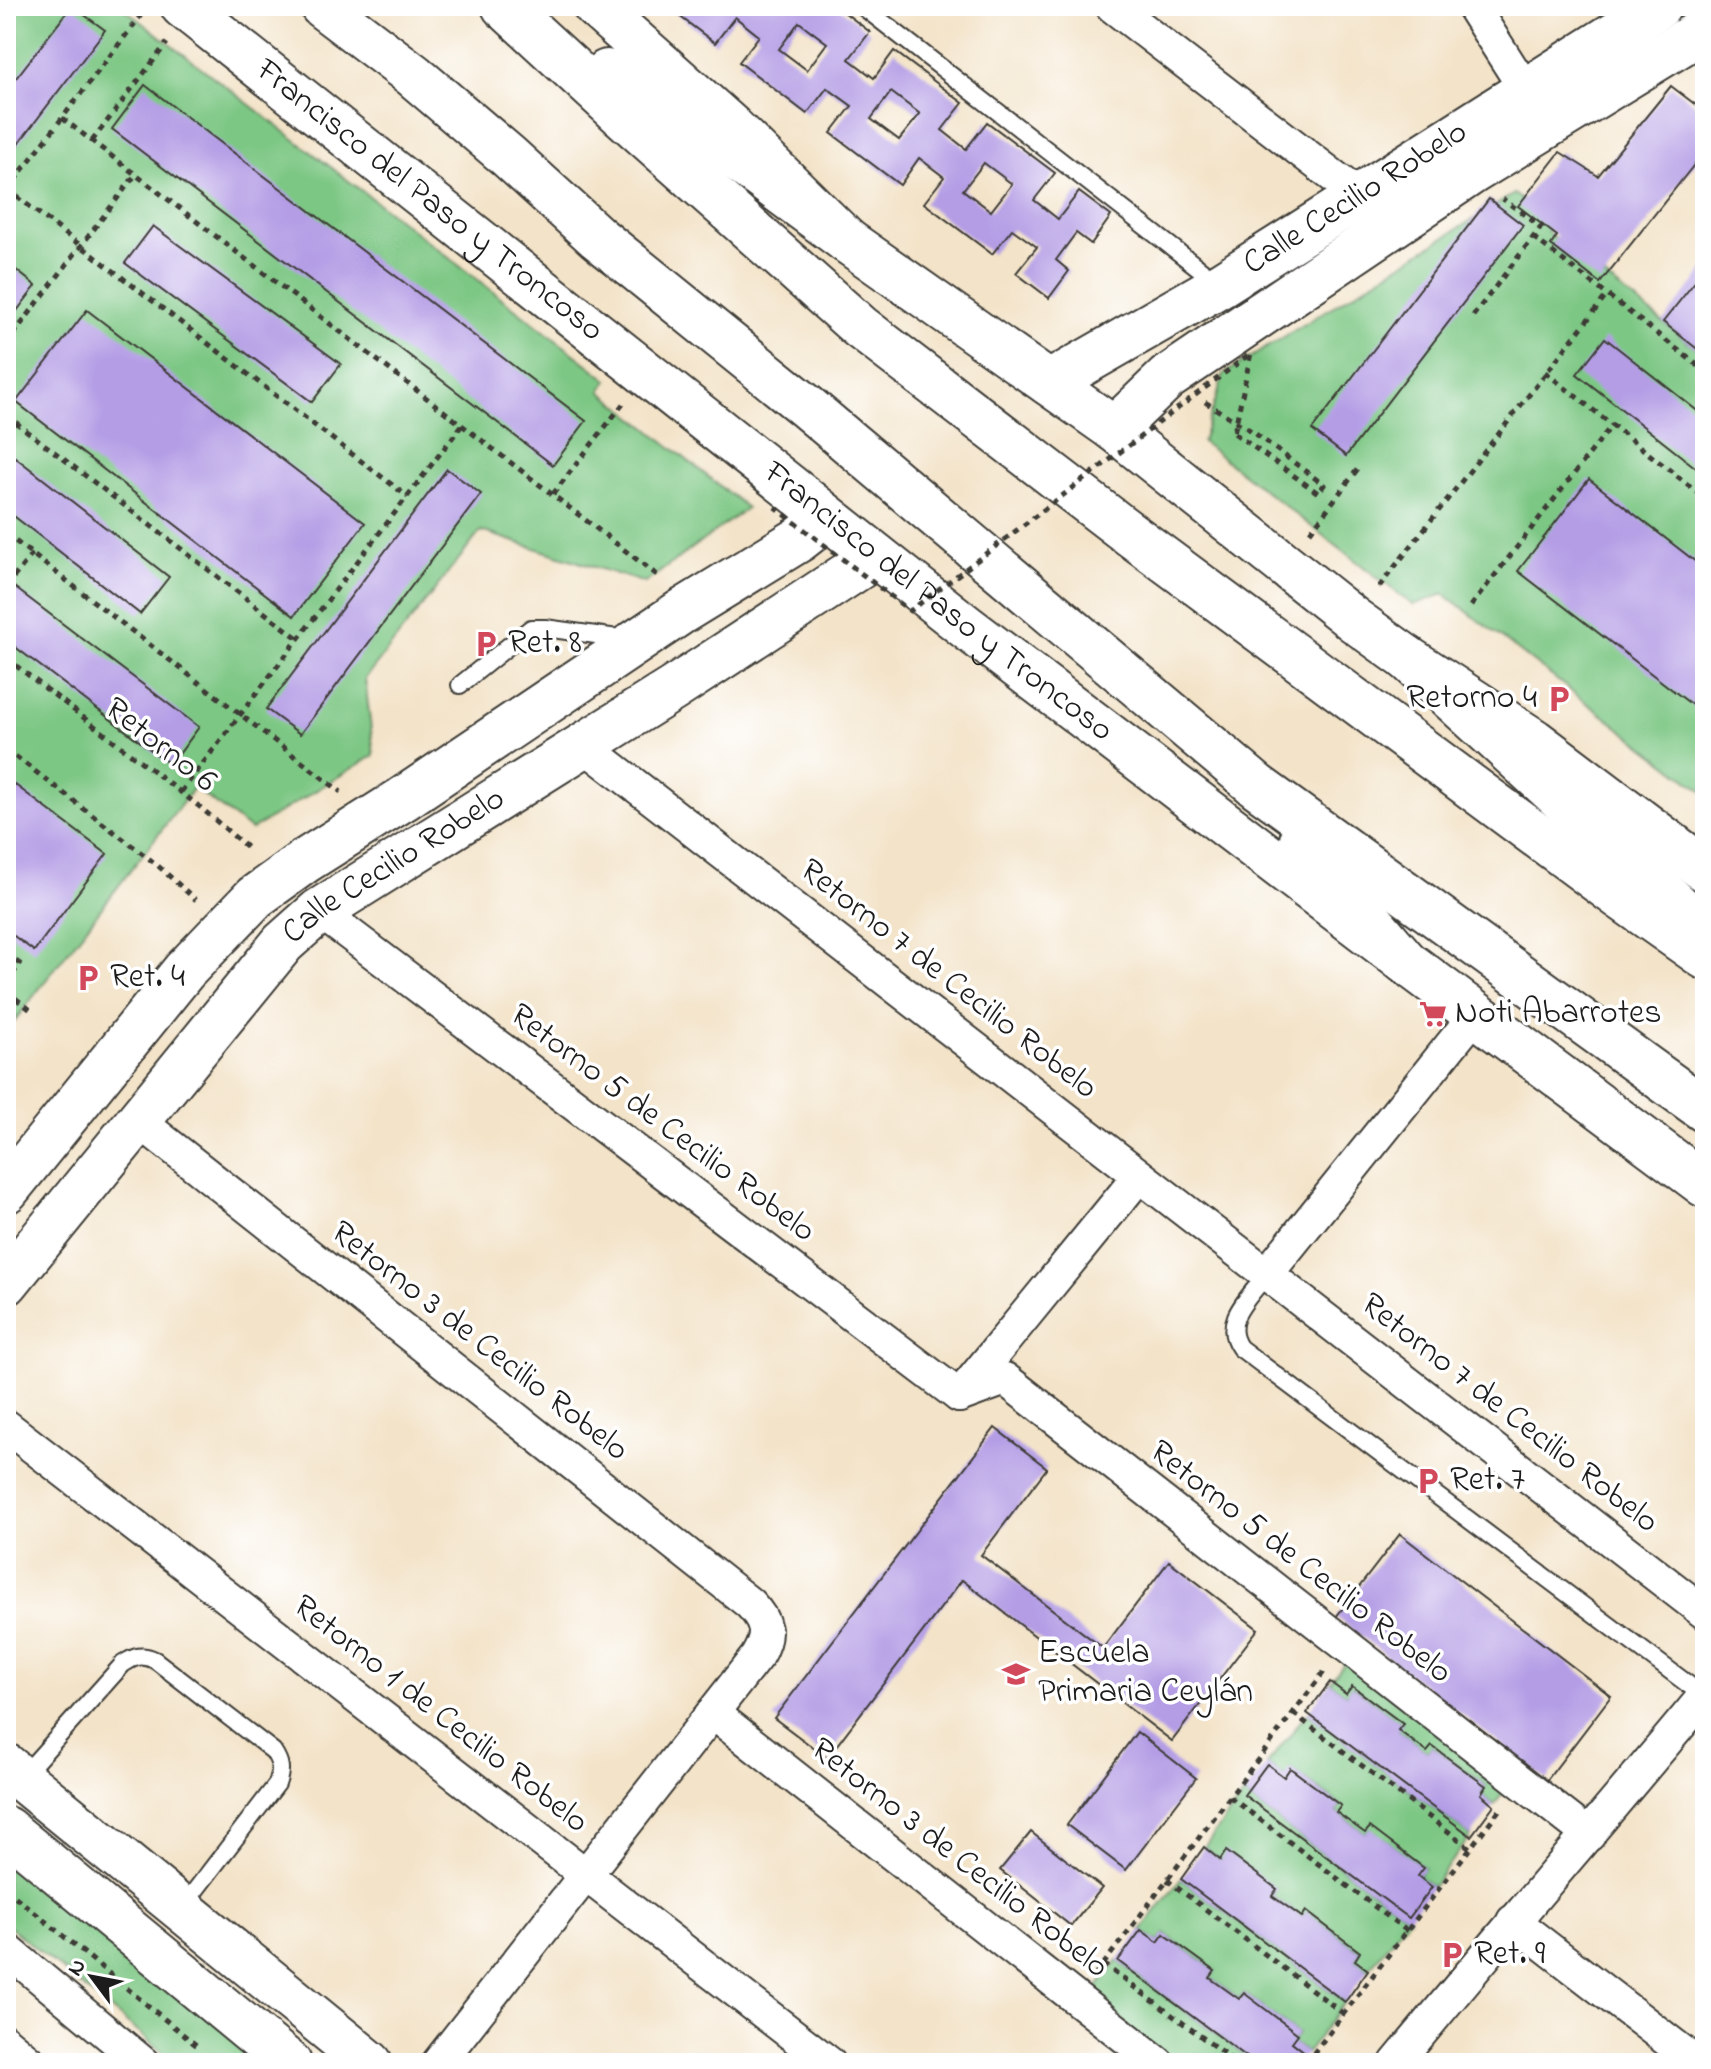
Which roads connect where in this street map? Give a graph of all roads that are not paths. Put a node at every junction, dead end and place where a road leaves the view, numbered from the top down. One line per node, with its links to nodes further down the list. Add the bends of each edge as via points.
1 (322, 6): 23 (main road, Francisco del Paso y Troncoso, via 413,75 597,237)
2 (506, 6): 12 (main road, via 716,144); 27 (main road, via 860,327 1122,528)
3 (595, 6): 12 (main road, via 731,127)
4 (862, 6): 13 (lane)
5 (1112, 6): 11 (street)
6 (1472, 6): 10 (street)
7 (1659, 6): 10 (main road, Calle Cecilio Robelo)
8 (188, 10): 16 (main road, Francisco del Paso y Troncoso)
9 (1705, 29): 15 (main road, Calle Cecilio Robelo, via 1472,172 1167,378)
10 (1525, 89): 11 (main road, Calle Cecilio Robelo)
11 (1358, 195): 13 (main road, Calle Cecilio Robelo)
12 (847, 241): 14 (main road)
13 (1220, 285): 14 (main road, Calle Cecilio Robelo)
14 (1049, 383): 15 (main road)
15 (1114, 429): 19 (main road)
16 (827, 518): 17 (main road, Francisco del Paso y Troncoso); 18 (main road, Calle Cecilio Robelo)
17 (876, 556): 21 (main road, Calle Cecilio Robelo); 28 (main road, Francisco del Paso y Troncoso)
18 (638, 641): 20 (lane, via 531,628); 21 (main road); 29 (main road, Calle Cecilio Robelo, via 281,877 224,926)
19 (1407, 658): 24 (main road, via 1534,741); 26 (main road)
20 (460, 685)
21 (673, 689): 22 (main road, Calle Cecilio Robelo)
22 (583, 745): 25 (main road, Calle Cecilio Robelo); 34 (street, Retorno 7 de Cecilio Robelo)
23 (1257, 786): 28 (main road); 32 (main road, Francisco del Paso y Troncoso)
24 (1705, 870)
25 (319, 911): 30 (main road, Calle Cecilio Robelo, via 283,943); 39 (street, Retorno 5 de Cecilio Robelo)
26 (1705, 930)
27 (1705, 957)
28 (1406, 962): 31 (main road, Francisco del Paso y Troncoso)
29 (184, 971): 30 (main road); 36 (main road, Calle Cecilio Robelo)
30 (228, 1009): 33 (main road, Calle Cecilio Robelo)
31 (1476, 1014): 35 (main road, Francisco del Paso y Troncoso); 37 (street)
32 (1705, 1110)
33 (139, 1121): 38 (main road, Calle Cecilio Robelo); 43 (street, Retorno 3 de Cecilio Robelo, via 760,1614 767,1627 765,1642)
34 (1139, 1176): 37 (street, Retorno 7 de Cecilio Robelo); 39 (street)
35 (1705, 1185)
36 (6, 1191)
37 (1266, 1275): 41 (street, Retorno 7 de Cecilio Robelo); 42 (lane, via 1231,1327 1240,1348)
38 (6, 1283)
39 (959, 1396): 46 (street, Retorno 5 de Cecilio Robelo, via 1005,1379)
40 (6, 1426): 47 (street, Retorno 1 de Cecilio Robelo)
41 (1705, 1613)
42 (1705, 1696): 46 (street)
43 (713, 1713): 47 (street); 58 (street, Retorno 3 de Cecilio Robelo)
44 (13, 1772): 48 (main road); 48 (lane, via 123,1664 144,1655 273,1751 280,1761 277,1784)
45 (6, 1829): 54 (main road)
46 (1589, 1835): 49 (street)
47 (586, 1876): 56 (street); 57 (street, Retorno 1 de Cecilio Robelo)
48 (180, 1910): 55 (main road)
49 (1513, 1921): 59 (street); 60 (street)
50 (6, 1949): 53 (street)
51 (6, 2032): 52 (lane)
52 (43, 2063)
53 (143, 2063)
54 (289, 2063)
55 (370, 2063)
56 (438, 2063)
57 (829, 2063)
58 (1158, 2063)
59 (1396, 2063)
60 (1697, 2063)

